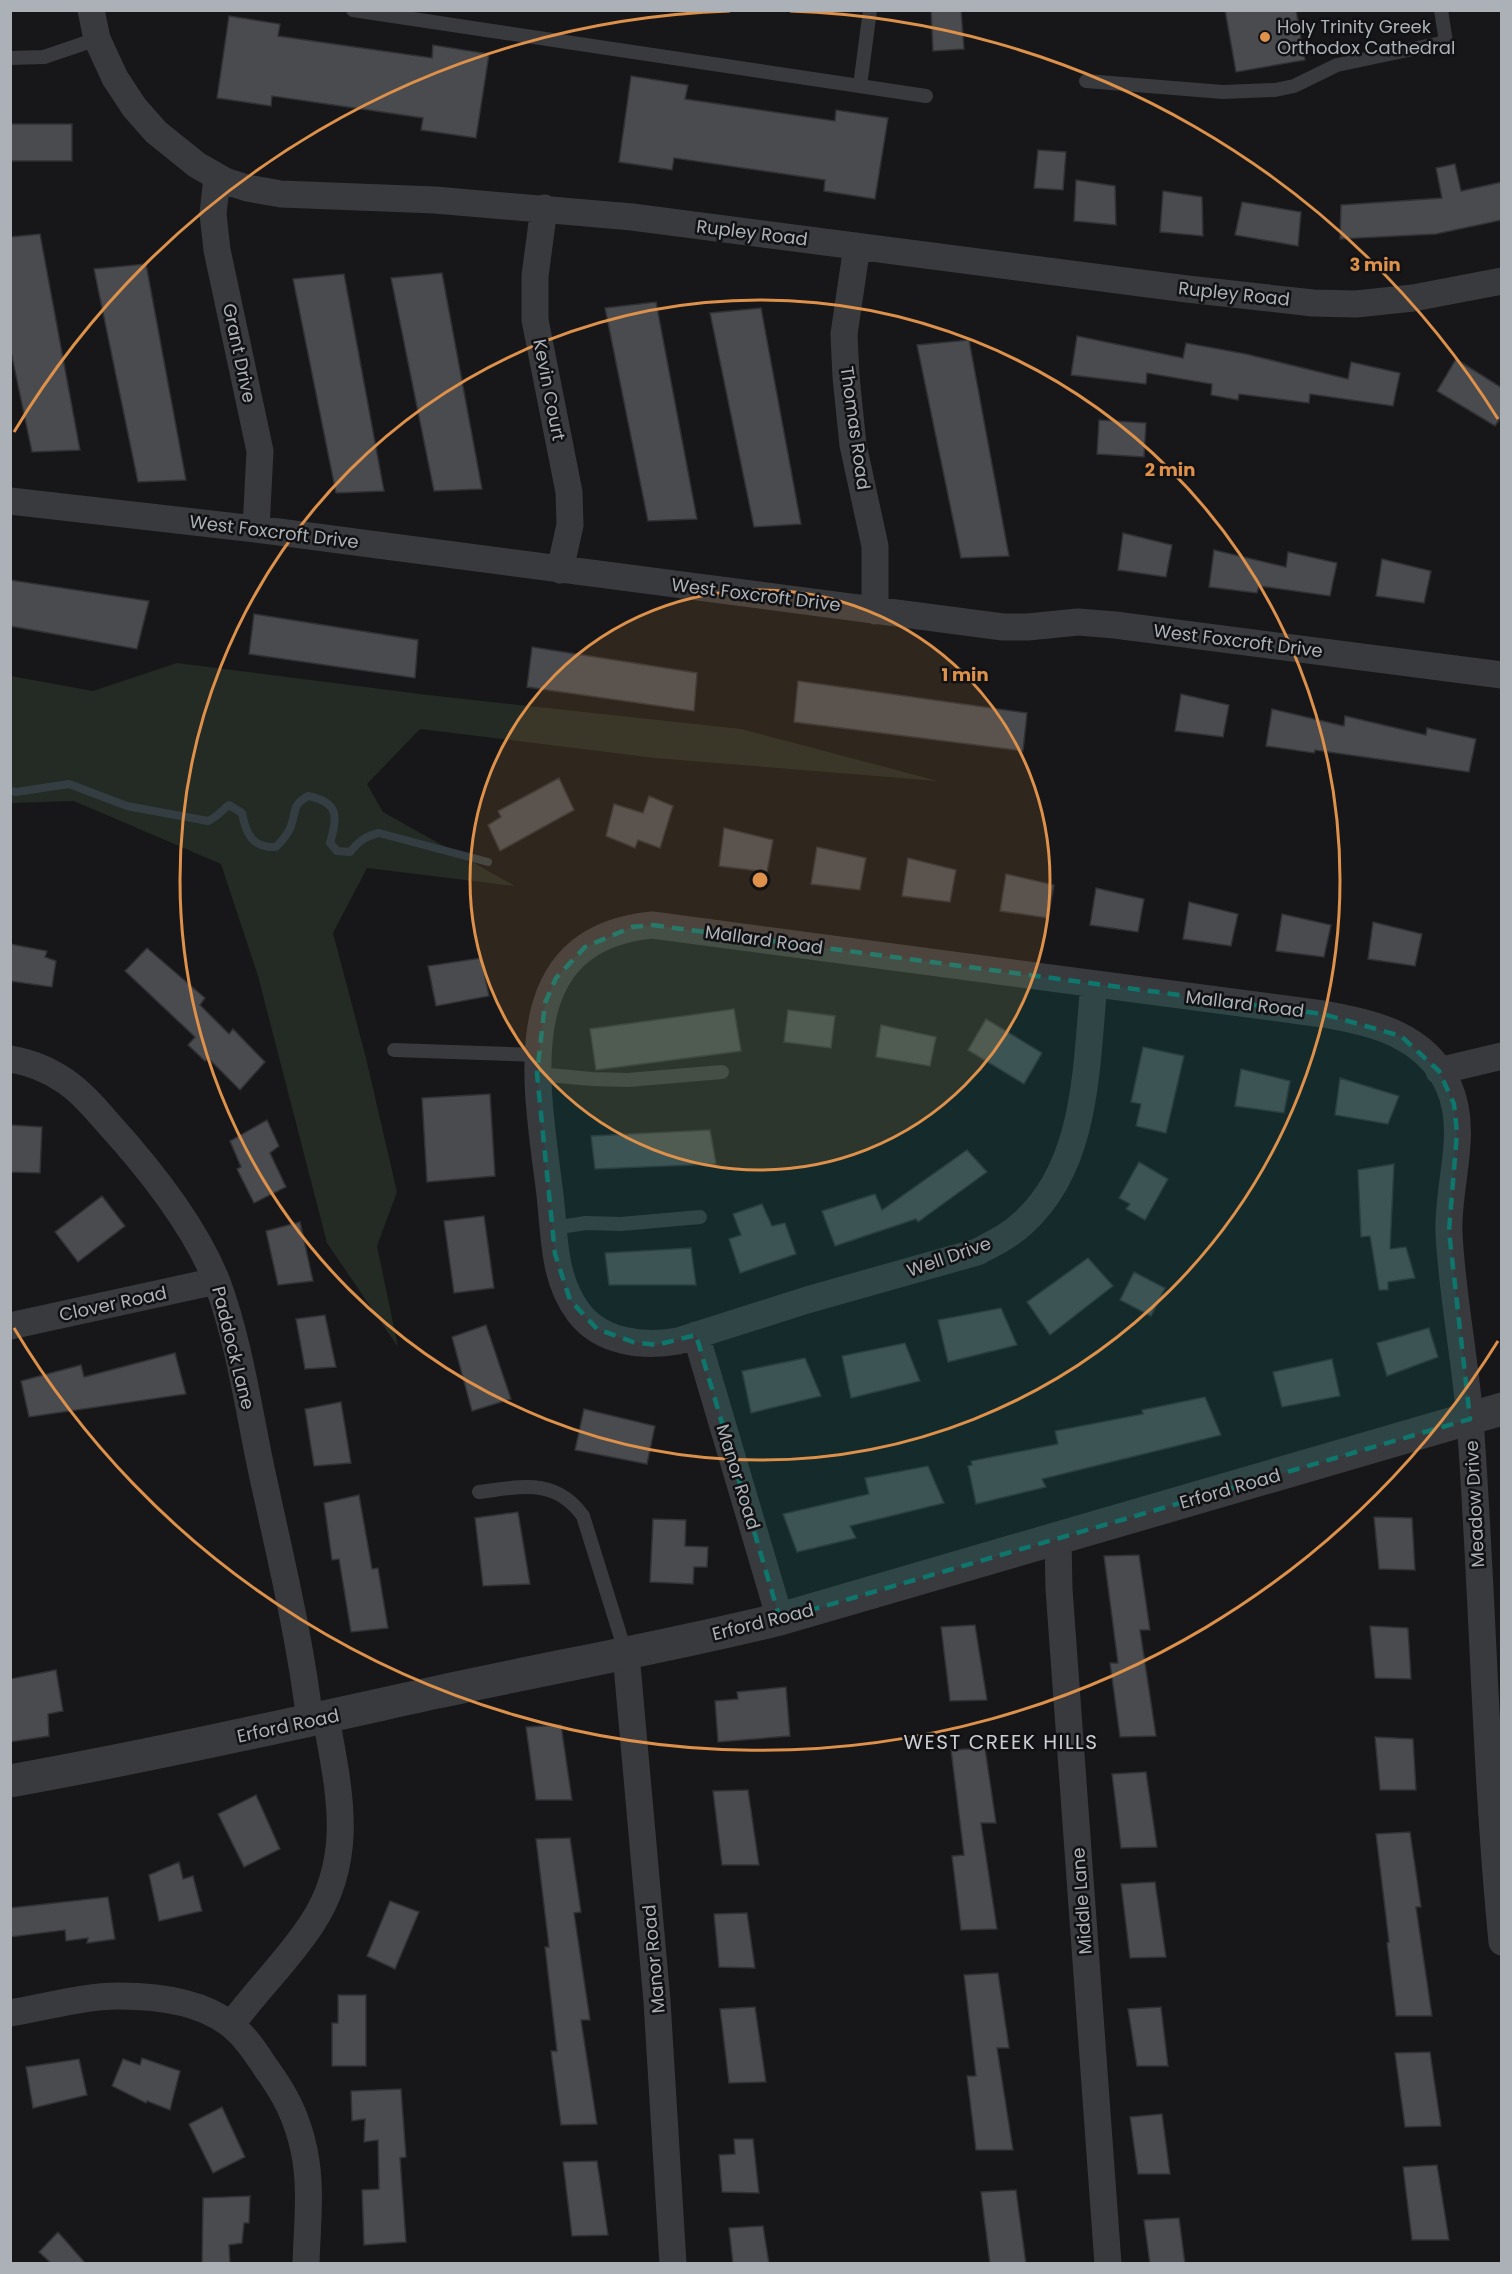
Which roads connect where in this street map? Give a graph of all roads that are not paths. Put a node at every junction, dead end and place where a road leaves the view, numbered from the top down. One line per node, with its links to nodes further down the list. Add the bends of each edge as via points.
1 (91, 10): 5 (street, Rupley Road)
2 (353, 10): 8 (lane)
3 (870, 10): 8 (lane)
4 (1441, 10): 7 (lane, via 1446,42 1337,64 1294,86 1275,90 1222,92)
5 (98, 39): 6 (lane, via 44,57); 10 (street, Rupley Road, via 115,78 156,132)
6 (10, 58)
7 (1086, 81)
8 (860, 86): 9 (lane)
9 (926, 96)
10 (217, 177): 11 (street, Rupley Road, via 280,194); 15 (street, Grant Drive, via 213,214 217,250 260,451)
11 (543, 208): 12 (street, Rupley Road); 16 (street, Kevin Court, via 535,276 535,320 569,492 570,525)
12 (857, 246): 13 (street, Rupley Road, via 1313,303 1356,304 1413,298); 17 (street, Thomas Road, via 844,334 846,377 853,445 875,546)
13 (1502, 281)
14 (10, 501): 15 (street, West Foxcroft Drive)
15 (256, 529): 16 (street, West Foxcroft Drive)
16 (560, 570): 17 (street, West Foxcroft Drive)
17 (875, 611): 18 (street, West Foxcroft Drive, via 1003,627 1078,622 1114,625)
18 (1502, 675)
19 (1094, 984): 23 (street, Mallard Road, via 652,925 632,927 585,946 556,978 545,1003); 24 (street, Mallard Road, via 1350,1018 1401,1036 1420,1049); 30 (street, Well Drive, via 1084,1080 1068,1155 1045,1200 1023,1224 977,1252)
20 (394, 1050): 23 (lane)
21 (1502, 1056): 24 (street)
22 (10, 1059): 28 (street, Paddock Lane, via 39,1067 81,1093 169,1198)
23 (537, 1064): 25 (lane, via 592,1079); 27 (street, Mallard Road)
24 (1439, 1071): 32 (street, Meadow Drive, via 1454,1104 1457,1133 1449,1231)
25 (722, 1072)
26 (700, 1217): 27 (lane)
27 (553, 1228): 30 (street, Mallard Road, via 559,1272 570,1300 597,1329 610,1336 656,1345)
28 (216, 1281): 29 (street, Clover Road); 37 (street, Paddock Lane, via 232,1333 306,1690)
29 (10, 1326)
30 (696, 1335): 35 (street, Manor Road)
31 (1502, 1409): 32 (street, Erford Road)
32 (1470, 1419): 34 (street, Erford Road); 39 (street, Meadow Drive, via 1494,1865)
33 (479, 1492): 36 (lane, via 544,1488 562,1493 574,1503 583,1516)
34 (1058, 1539): 35 (street, Erford Road); 44 (street, Middle Lane)
35 (780, 1619): 36 (street, Erford Road)
36 (626, 1654): 37 (street, Erford Road); 43 (street, Manor Road, via 657,2001)
37 (318, 1720): 38 (street, Erford Road); 41 (street, Paddock Lane, via 340,1798 335,1874 310,1926)
38 (10, 1781)
39 (1502, 1942)
40 (10, 2013): 41 (street, via 132,1996 203,2008)
41 (231, 2025): 42 (street, via 248,2042 292,2109 308,2180)
42 (306, 2264)
43 (673, 2264)
44 (1108, 2264)

